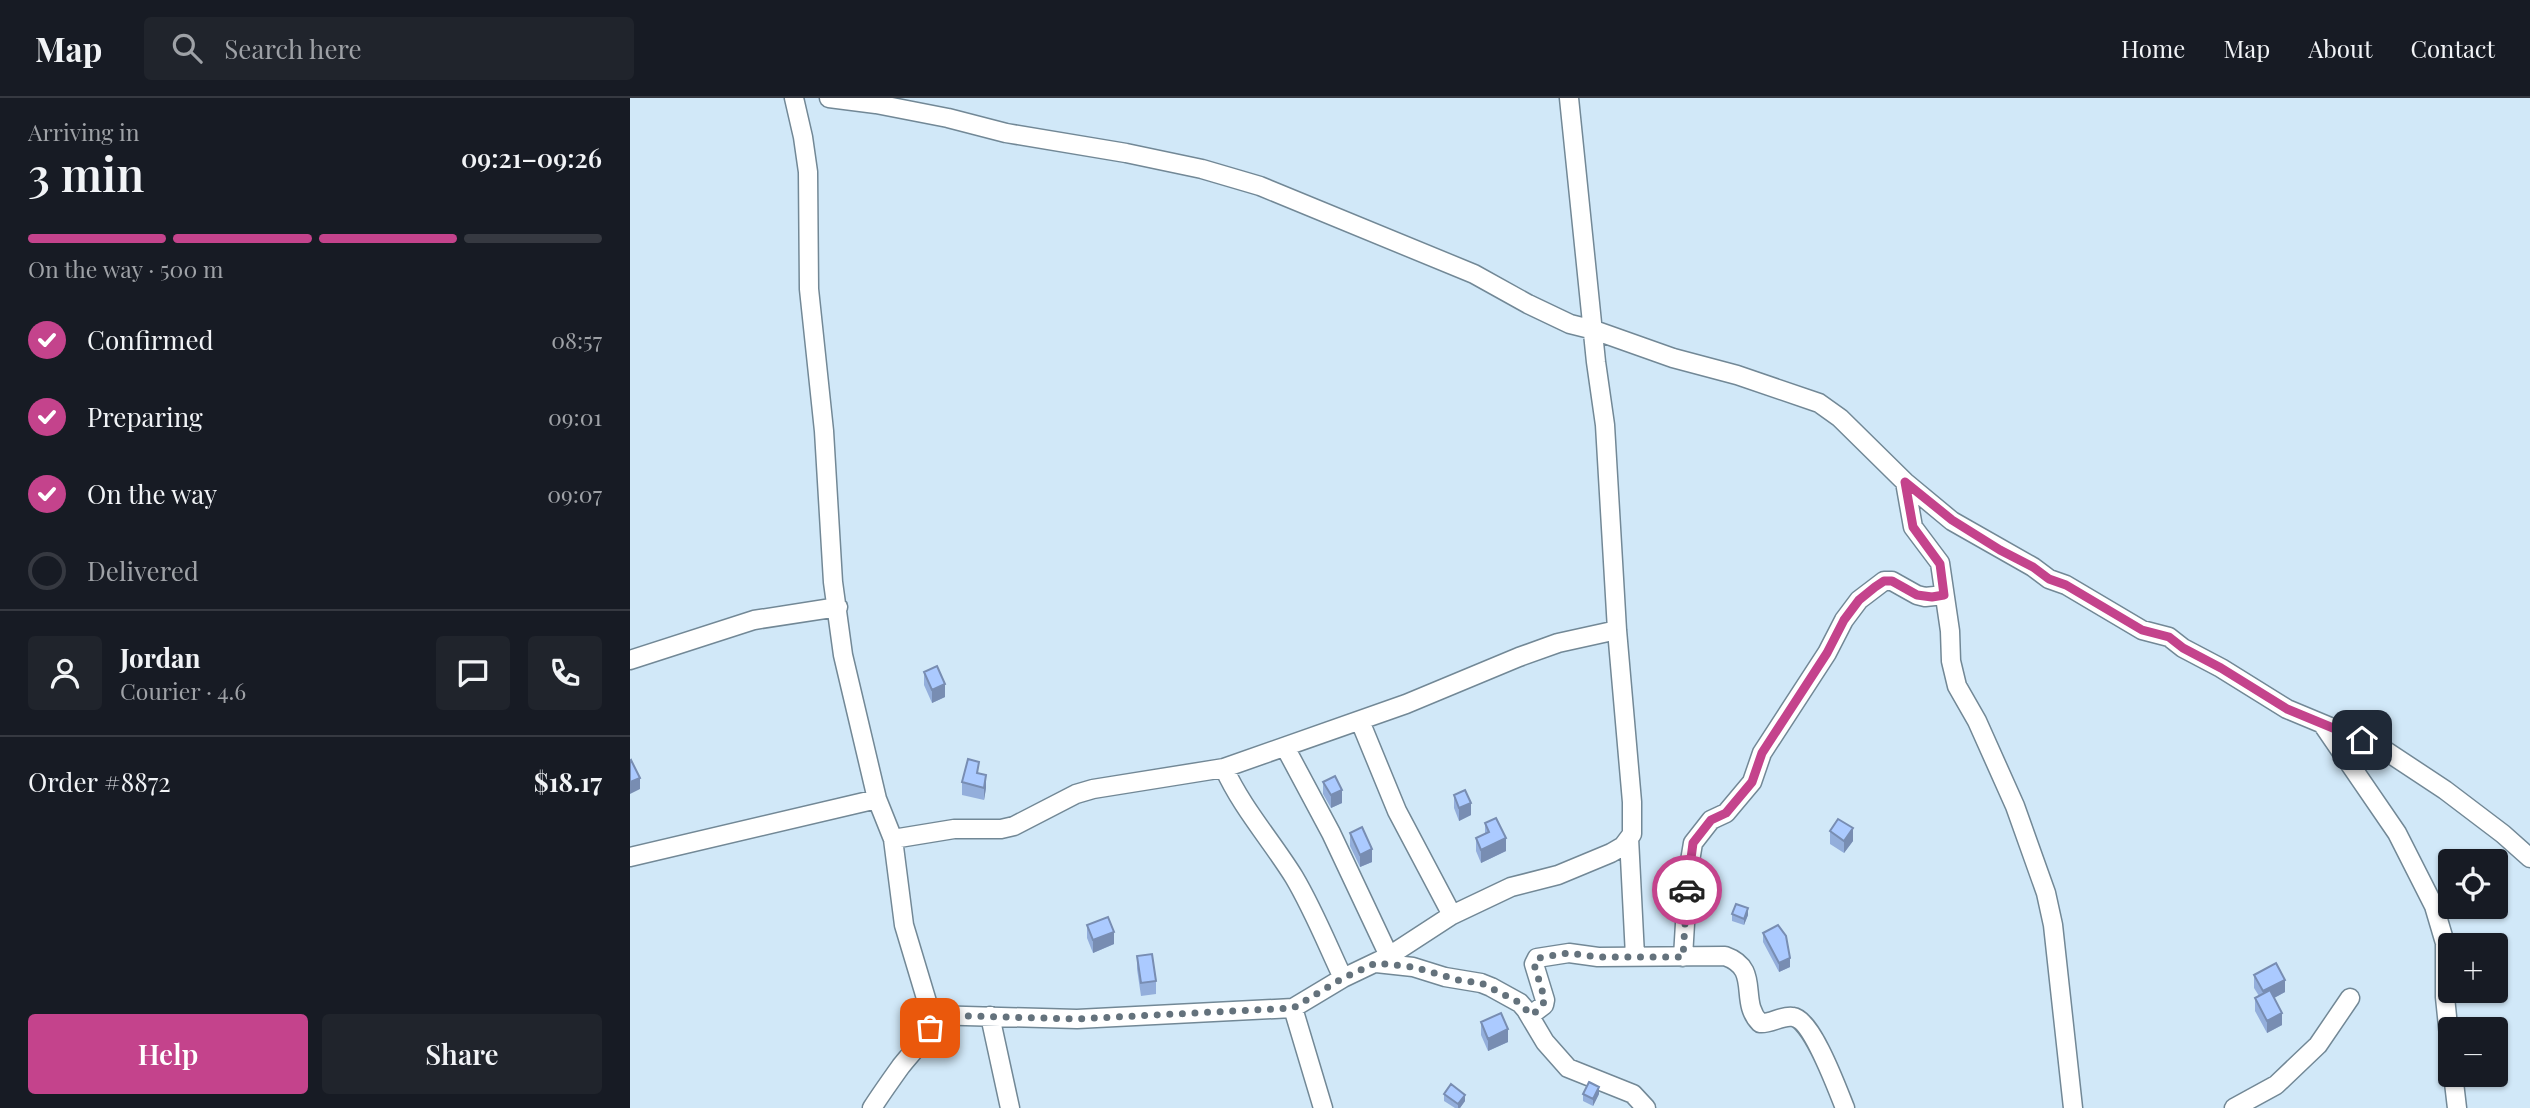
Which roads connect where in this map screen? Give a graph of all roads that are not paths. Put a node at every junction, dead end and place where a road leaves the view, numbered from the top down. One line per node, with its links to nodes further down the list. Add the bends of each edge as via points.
1 (794, 98): 7 (street, via 808,172 809,289)
2 (829, 98): 4 (street, via 1126,153 1260,186 1474,274 1559,319)
3 (1569, 98): 4 (street)
4 (1594, 330): 5 (street, via 1819,403); 8 (street, via 1607,452)
5 (1905, 482): 6 (street, via 1913,527 1940,564); 11 (street, via 1952,520 2049,579 2142,630 2164,634 2287,709)
6 (1944, 595): 21 (street, via 1917,595 1884,581 1859,600 1844,620 1762,753 1752,782 1693,843); 36 (street, via 1957,686 2015,806 2046,894)
7 (838, 607): 9 (street, via 754,620); 14 (street, via 844,655)
8 (1617, 630): 10 (street, via 1558,643); 15 (street, via 1632,802)
9 (630, 660)
10 (1360, 721): 12 (street); 19 (street, via 1397,811)
11 (2321, 722): 18 (street, via 2393,756 2445,790); 29 (street, via 2397,833 2434,906 2445,943)
12 (1285, 747): 13 (street); 22 (street, via 1331,833)
13 (1224, 768): 16 (street, via 1093,789 1014,826); 23 (street, via 1309,903)
14 (877, 799): 16 (street); 17 (street)
15 (1629, 838): 19 (street, via 1594,861 1511,887); 20 (street)
16 (893, 839): 26 (street, via 904,925)
17 (630, 857)
18 (2530, 858)
19 (1452, 915): 22 (street)
20 (1635, 956): 21 (street); 27 (street, via 1569,953 1538,958 1534,964 1545,1000)
21 (1683, 957): 35 (street, via 1738,960 1746,972 1756,1019 1766,1024 1793,1017 1800,1020 1818,1046)
22 (1383, 960): 23 (street); 27 (street, via 1481,983 1520,1003)
23 (1343, 978): 25 (street)
24 (2350, 998): 37 (street, via 2318,1045 2276,1084)
25 (1293, 1008): 28 (street, via 1077,1019); 33 (street)
26 (931, 1015): 28 (street); 31 (street, via 930,1028)
27 (1531, 1015): 34 (street, via 1545,1042 1567,1068 1633,1094)
28 (989, 1016): 32 (street)
29 (2447, 1017)
30 (2455, 1087): 38 (street)
31 (872, 1108)
32 (1010, 1108)
33 (1324, 1108)
34 (1646, 1108)
35 (1845, 1108)
36 (2073, 1108)
37 (2234, 1108)
38 (2457, 1108)

